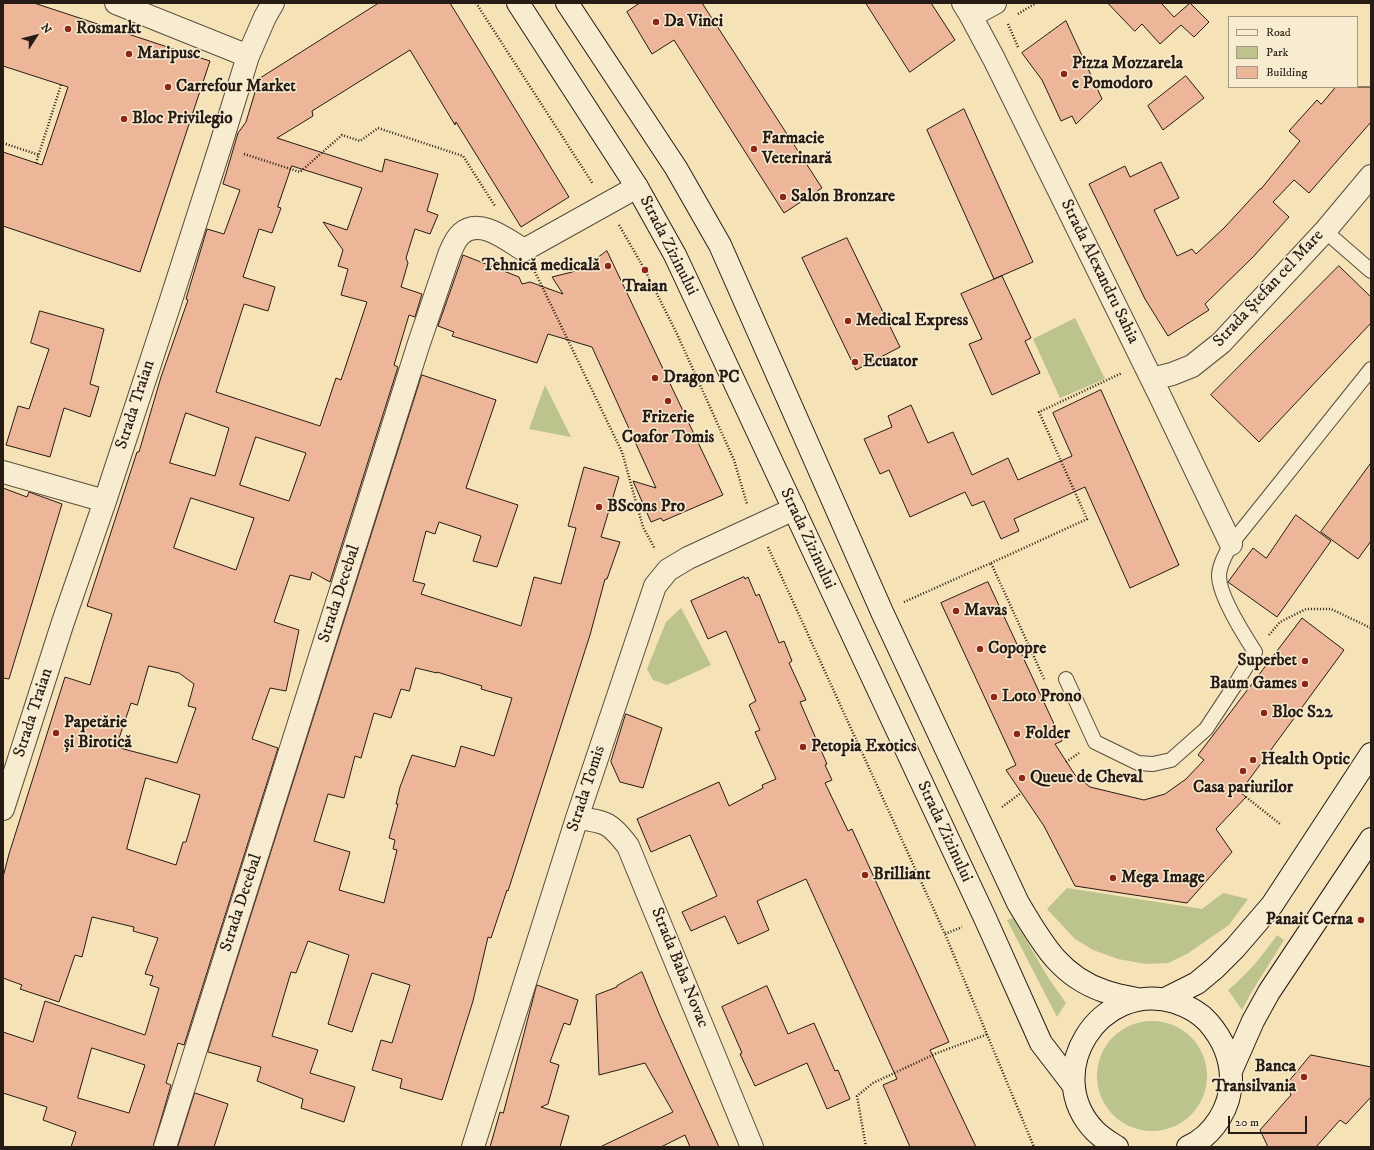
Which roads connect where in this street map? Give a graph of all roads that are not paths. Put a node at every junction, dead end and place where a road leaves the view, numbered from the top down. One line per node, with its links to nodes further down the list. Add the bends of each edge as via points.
1 (116, 3): 7 (street)
2 (273, 3): 7 (street, Strada Traian)
3 (518, 3): 9 (street, Strada Zizinului)
4 (567, 3): 23 (street, via 676,168 720,245 882,612 1018,903 1060,966 1103,991)
5 (995, 3): 6 (street)
6 (967, 9): 13 (street, Strada Alexandru Sahia)
7 (248, 56): 15 (street, Strada Traian)
8 (1371, 176): 10 (street, Strada Ștefan cel Mare)
9 (637, 187): 16 (street, Strada Zizinului, via 675,255); 29 (street, Strada Decebal, via 524,250 489,230 478,228 468,229 455,241 413,361)
10 (1325, 231): 11 (lane); 13 (street, Strada Ștefan cel Mare, via 1221,343 1192,366)
11 (1371, 271)
12 (1371, 369): 17 (lane)
13 (1152, 379): 17 (street, Strada Alexandru Sahia)
14 (3, 472): 15 (street)
15 (105, 501): 20 (street, Strada Traian)
16 (794, 509): 21 (street, Strada Tomis, via 688,558 668,570 655,586); 26 (street, Strada Zizinului, via 1041,1043)
17 (1231, 544): 18 (lane, via 1221,563 1221,588 1234,617 1255,652 1206,729 1171,760 1153,764 1138,763 1095,742)
18 (1066, 679)
19 (1371, 754): 24 (street, via 1272,905 1236,948 1197,983)
20 (3, 809)
21 (577, 818): 30 (street, Strada Tomis); 31 (street, Strada Baba Novac, via 602,821 615,830 628,846)
22 (1371, 839): 25 (street, via 1269,992)
23 (1137, 999): 24 (street); 26 (street, via 1110,1010 1089,1030 1076,1057)
24 (1165, 999): 25 (street, via 1185,1005 1203,1016 1217,1032 1227,1050)
25 (1231, 1071): 27 (street, via 1228,1098 1224,1111)
26 (1074, 1086): 28 (street, via 1078,1102)
27 (1216, 1123): 33 (street); 34 (street)
28 (1096, 1139): 32 (street)
29 (165, 1147)
30 (473, 1147)
31 (752, 1147)
32 (1117, 1147)
33 (1188, 1147)
34 (1215, 1147)

